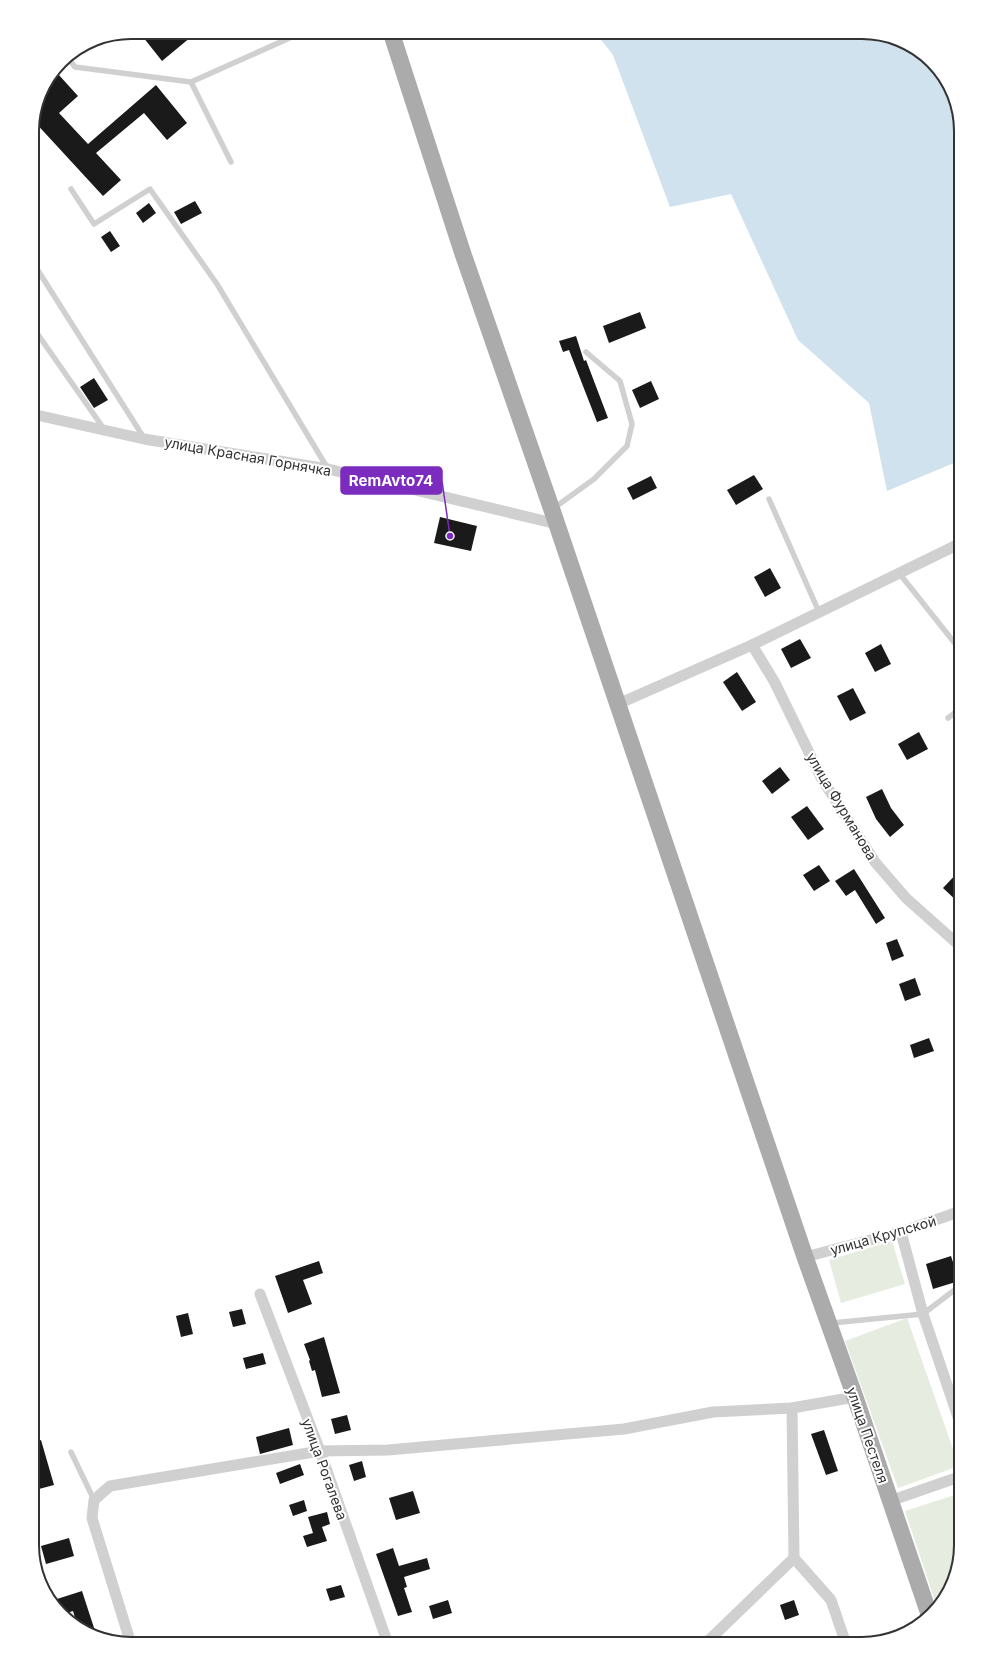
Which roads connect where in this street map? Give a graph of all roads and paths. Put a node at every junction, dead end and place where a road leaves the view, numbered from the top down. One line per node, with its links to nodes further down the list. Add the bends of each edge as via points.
1 (287, 39): 4 (lane)
2 (393, 39): 15 (main road, улица Пестеля, via 463,254)
3 (71, 62): 4 (lane, via 75,67)
4 (191, 82): 5 (lane)
5 (232, 162)
6 (71, 189): 13 (lane, via 94,224 150,189 217,284)
7 (39, 272): 12 (lane)
8 (39, 336): 11 (lane)
9 (586, 352): 15 (lane, via 620,381 632,424 627,446)
10 (39, 416): 11 (street, улица Красная Горнячка)
11 (106, 430): 12 (street, улица Красная Горнячка)
12 (144, 439): 13 (street, улица Красная Горнячка)
13 (328, 469): 15 (street, улица Красная Горнячка)
14 (769, 499): 18 (lane)
15 (554, 517): 21 (main road, улица Пестеля)
16 (954, 546): 17 (street)
17 (899, 573): 18 (street); 19 (lane)
18 (819, 612): 20 (street)
19 (954, 642)
20 (752, 645): 21 (street); 24 (street, улица Фурманова, via 774,681 822,779 875,862 906,898)
21 (618, 704): 27 (main road, улица Пестеля)
22 (954, 713): 23 (lane)
23 (948, 718)
24 (954, 941)
25 (954, 1213): 26 (street, улица Крупской)
26 (901, 1232): 27 (street, улица Крупской); 30 (street)
27 (805, 1258): 31 (main road, улица Пестеля)
28 (954, 1290): 30 (lane)
29 (260, 1294): 37 (street, улица Рогалева)
30 (923, 1314): 31 (lane); 33 (street)
31 (828, 1323): 34 (main road, улица Пестеля)
32 (954, 1392): 33 (lane)
33 (949, 1394): 35 (street)
34 (855, 1397): 36 (street); 41 (main road, улица Пестеля)
35 (954, 1407)
36 (792, 1408): 37 (street, via 712,1412 624,1429 388,1450); 42 (street)
37 (320, 1451): 40 (street, via 110,1486); 45 (street, улица Рогалева)
38 (71, 1452): 40 (lane)
39 (954, 1479): 41 (street)
40 (94, 1500): 44 (street, via 92,1518)
41 (890, 1501): 43 (main road, улица Пестеля)
42 (794, 1558): 46 (street); 47 (street, via 830,1600)
43 (927, 1610)
44 (129, 1637)
45 (386, 1637)
46 (712, 1637)
47 (843, 1637)

